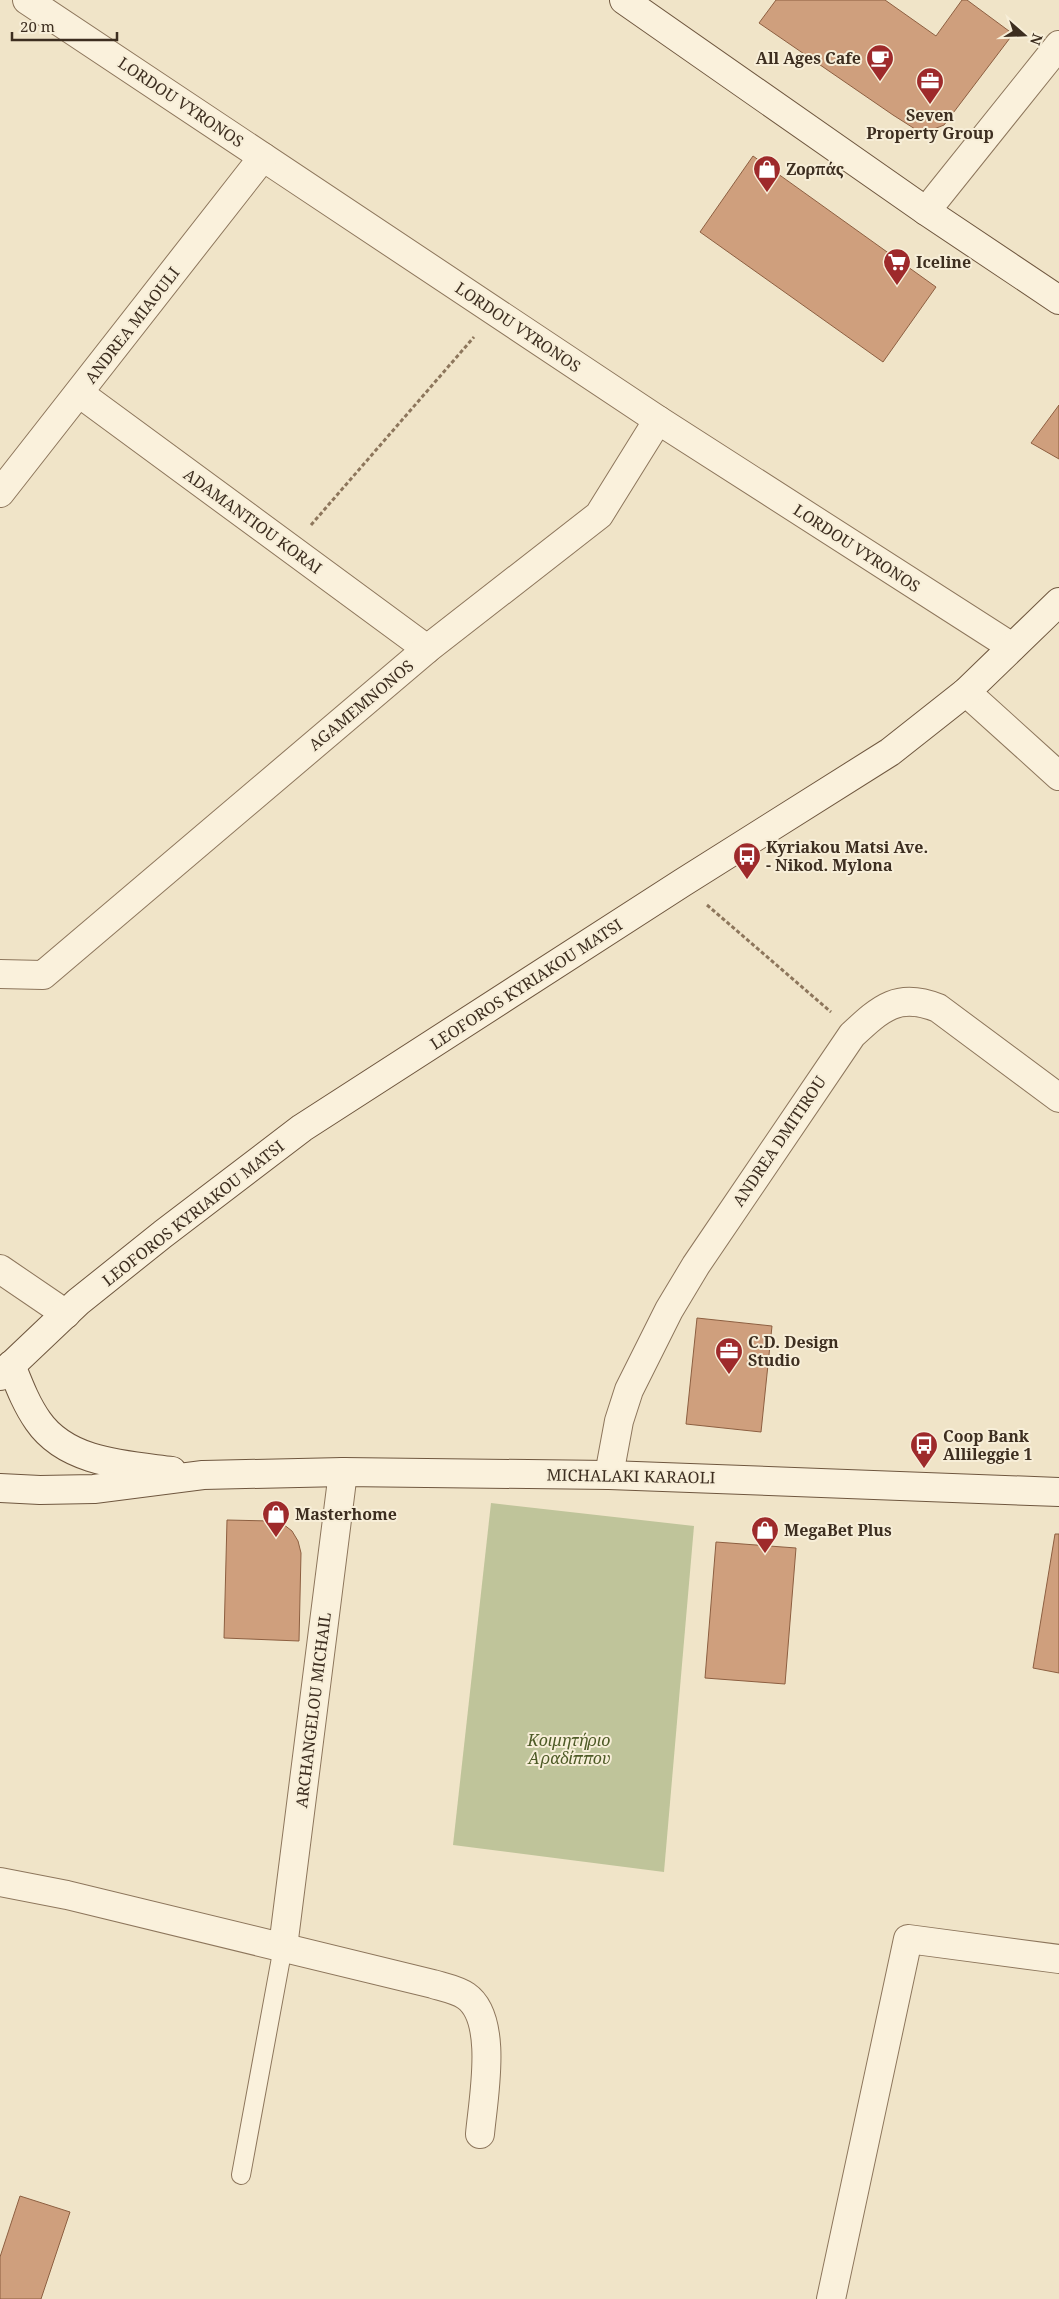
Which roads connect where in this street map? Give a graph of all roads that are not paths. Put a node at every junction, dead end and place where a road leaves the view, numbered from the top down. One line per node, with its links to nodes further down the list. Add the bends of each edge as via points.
1 (27, 0): 4 (street, LORDOU VYRONOS)
2 (624, 0): 5 (street)
3 (1059, 45): 5 (street)
4 (263, 157): 7 (street, ANDREA MIAOULI); 8 (street, LORDOU VYRONOS)
5 (926, 211): 6 (street)
6 (1059, 300)
7 (79, 393): 9 (street, ANDREA MIAOULI); 12 (street, ADAMANTIOU KORAI)
8 (658, 420): 11 (street, LORDOU VYRONOS); 12 (street, AGAMEMNONOS, via 599,515)
9 (0, 493)
10 (1059, 602): 11 (street, LEOFOROS KYRIAKOU MATSI)
11 (1012, 647): 13 (street, LEOFOROS KYRIAKOU MATSI)
12 (427, 649): 15 (street, AGAMEMNONOS, via 43,975)
13 (966, 692): 14 (street); 18 (street, LEOFOROS KYRIAKOU MATSI, via 890,752 302,1128 163,1234)
14 (1059, 776)
15 (0, 974)
16 (1059, 1098): 22 (street, ANDREA DMITIROU, via 938,1008 923,1002 907,1000 865,1022 854,1032 701,1256 669,1310 629,1390 619,1420)
17 (0, 1269): 18 (street)
18 (66, 1314): 19 (street, LEOFOROS KYRIAKOU MATSI)
19 (6, 1371): 21 (street, MICHALAKI KARAOLI, via 39,1423 56,1439 82,1454 116,1463)
20 (343, 1472): 21 (street, MICHALAKI KARAOLI); 22 (street, MICHALAKI KARAOLI); 26 (street, ARCHANGELOU MICHAIL)
21 (203, 1475): 23 (street, MICHALAKI KARAOLI, via 94,1489)
22 (610, 1475): 24 (street, MICHALAKI KARAOLI)
23 (0, 1488)
24 (1059, 1492)
25 (0, 1882): 26 (street)
26 (283, 1947): 28 (street, via 433,1984 466,1996 480,2014 487,2044); 29 (lane)
27 (1059, 1959): 30 (street, via 908,1939)
28 (480, 2134)
29 (241, 2175)
30 (831, 2299)

